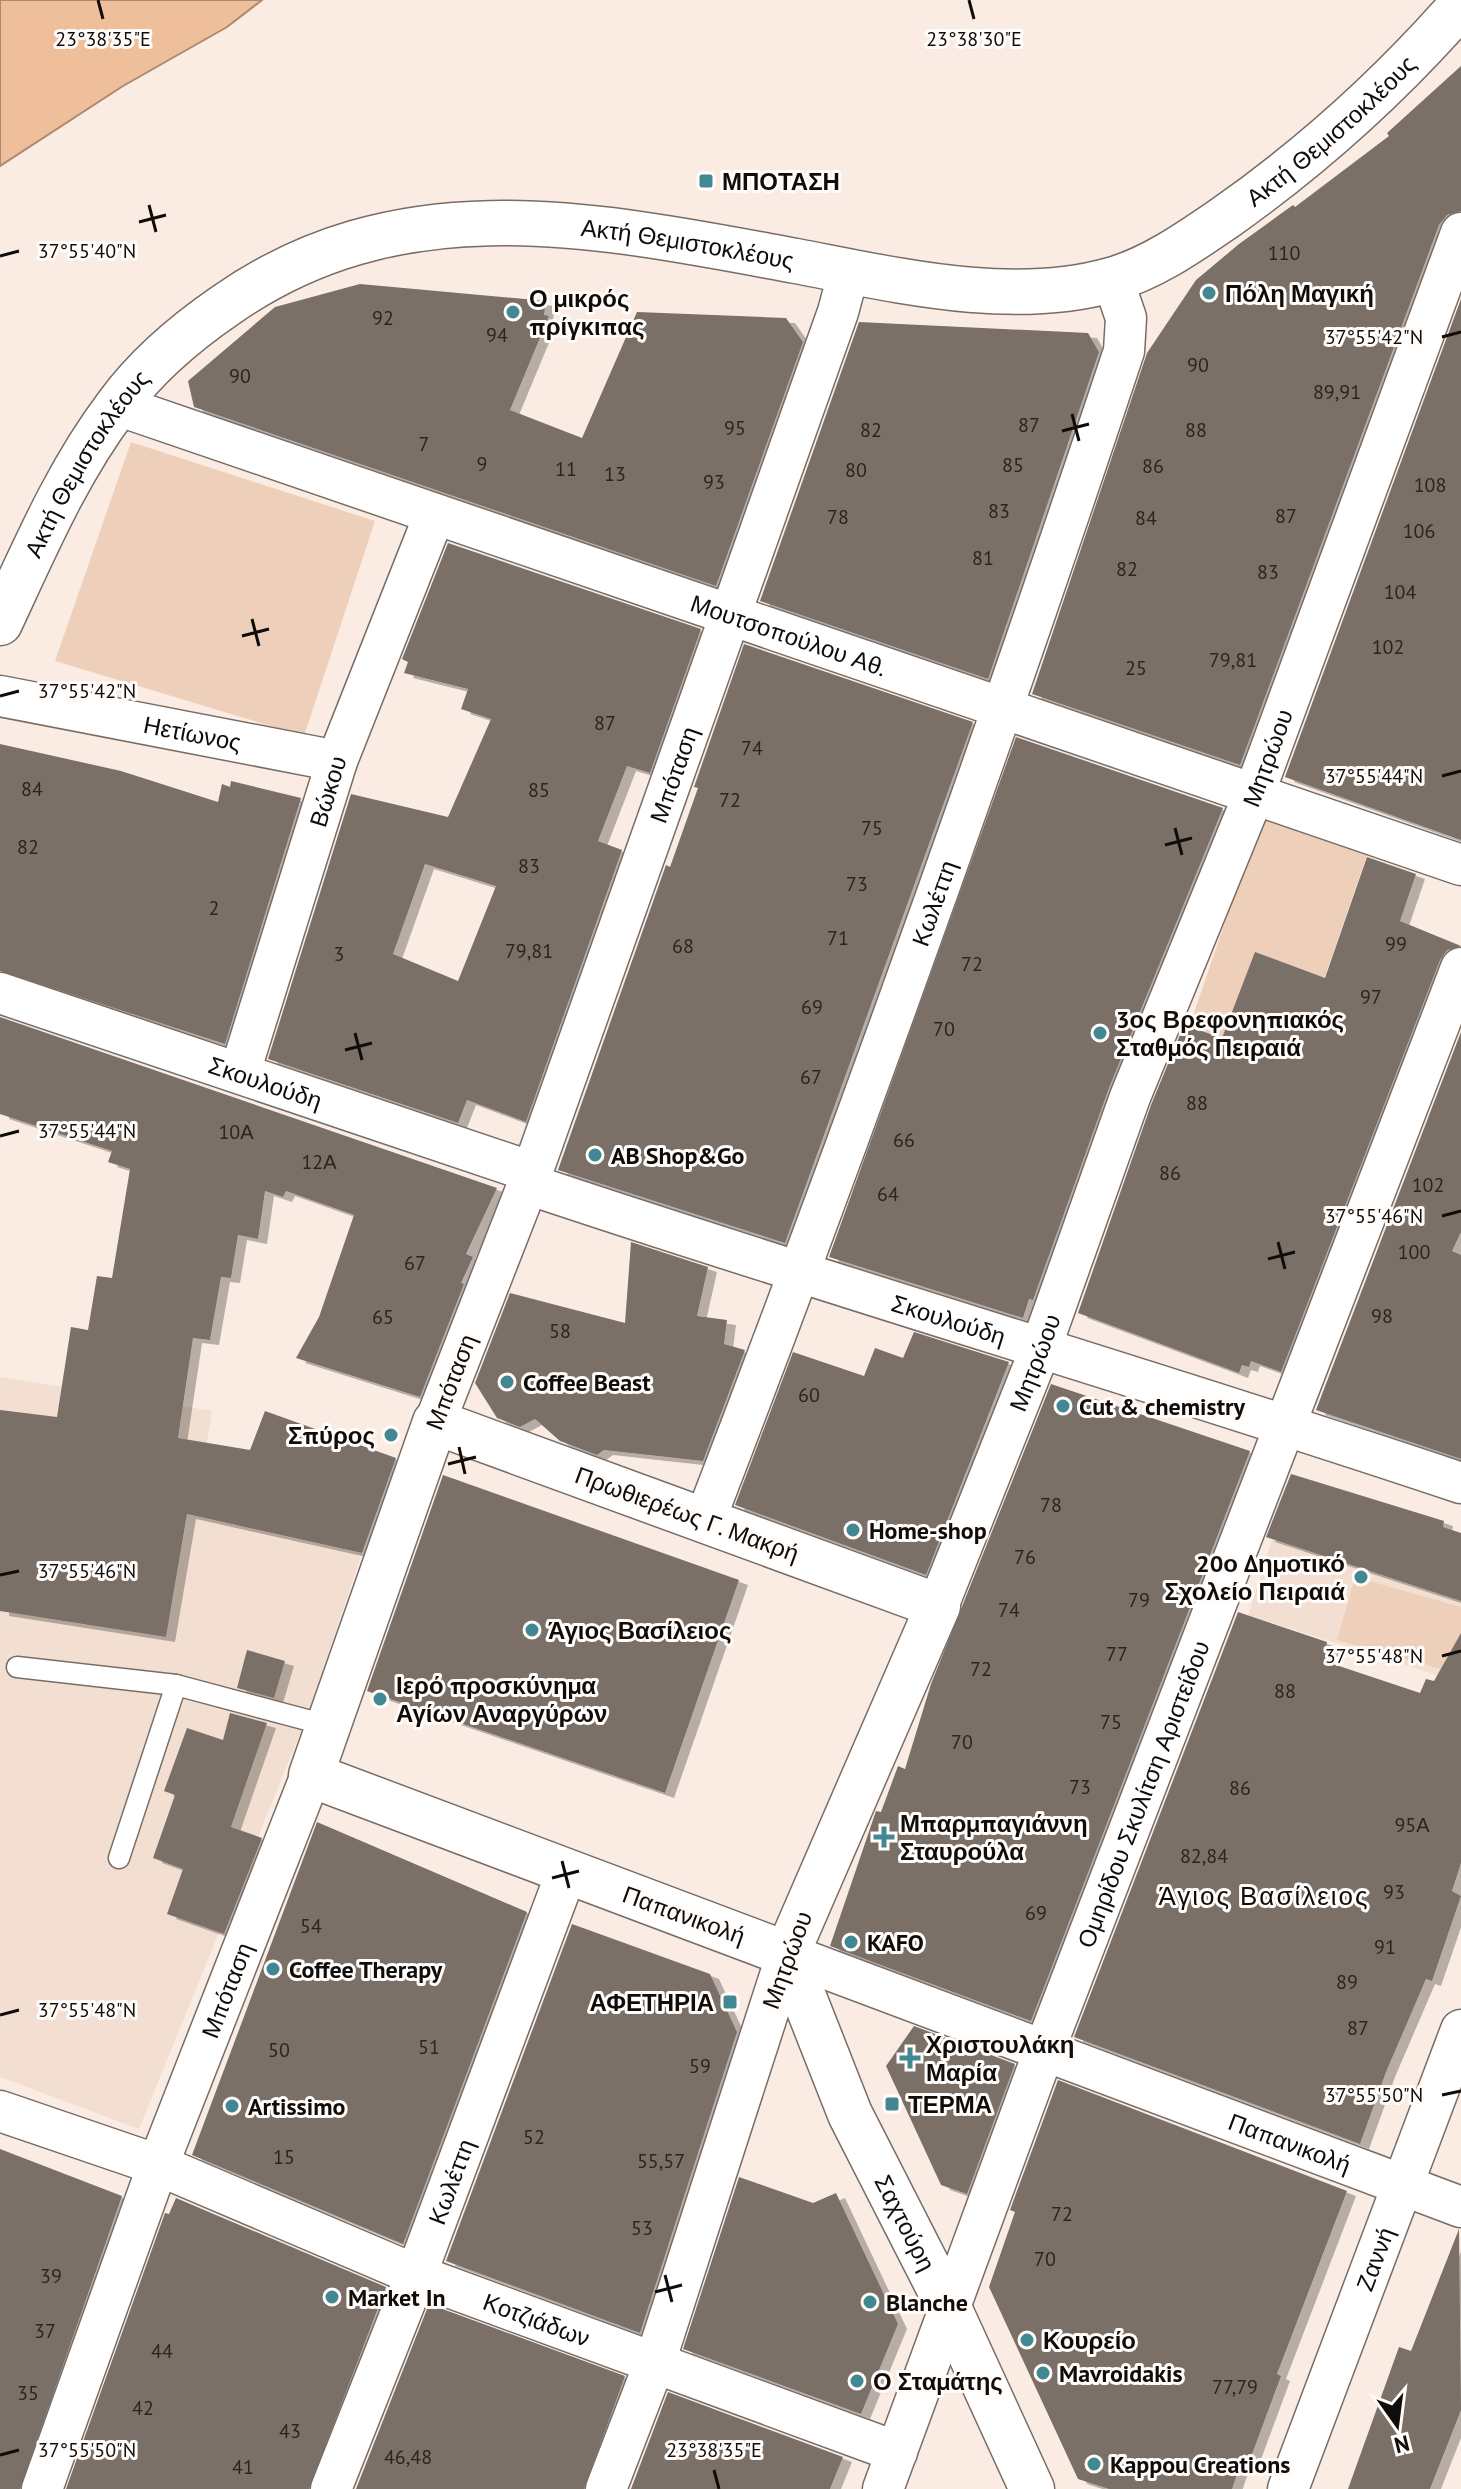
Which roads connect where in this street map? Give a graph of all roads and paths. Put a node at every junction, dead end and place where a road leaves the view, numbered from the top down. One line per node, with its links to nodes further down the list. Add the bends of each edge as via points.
1 (1461, 5): 4 (street, Ακτή Θεμιστοκλέους, via 1411,63 1328,140 1189,243)
2 (1461, 233): 12 (street, Μητρώου)
3 (849, 271): 4 (street, Ακτή Θεμιστοκλέους, via 1013,291 1063,290); 5 (street, Ακτή Θεμιστοκλέους, via 582,226 469,221 407,229 345,243 255,285 158,357); 7 (street, Μπόταση)
4 (1113, 280): 10 (street, Κωλέττη, via 1126,318 1124,351)
5 (117, 405): 6 (street, Μουτσοπούλου Αθ.); 8 (street, Ακτή Θεμιστοκλέους, via 66,482)
6 (434, 516): 7 (street, Μουτσοπούλου Αθ.); 11 (street, Βώκου)
7 (731, 615): 10 (street, Μουτσοπούλου Αθ.); 17 (street, Μπόταση)
8 (0, 623)
9 (0, 696): 11 (street, Ηετίωνος)
10 (1005, 709): 12 (street, Μουτσοπούλου Αθ.); 18 (street, Κωλέττη)
11 (337, 761): 16 (street, Βώκου)
12 (1254, 794): 13 (street, Μουτσοπούλου Αθ.); 19 (street, Μητρώου, via 1130,1097)
13 (1461, 865)
14 (1461, 968): 21 (street, Ομηρίδου Σκυλίτση Αριστείδου)
15 (0, 993): 16 (street, Σκουλούδη)
16 (240, 1072): 17 (street, Σκουλούδη)
17 (530, 1178): 18 (street, Σκουλούδη); 20 (street, Μπόταση)
18 (799, 1275): 19 (street, Σκουλούδη); 23 (street, Κωλέττη)
19 (1040, 1350): 21 (street, Σκουλούδη); 24 (street, Μητρώου)
20 (435, 1422): 23 (street, Πρωθιερέως Γ. Μακρή); 27 (street, Μπόταση)
21 (1287, 1424): 22 (street, Σκουλούδη); 33 (street, Ομηρίδου Σκυλίτση Αριστείδου)
22 (1461, 1483)
23 (705, 1520): 24 (street, Πρωθιερέως Γ. Μακρή)
24 (938, 1606): 31 (street, Μητρώου)
25 (17, 1667): 26 (lane)
26 (176, 1685): 27 (lane); 29 (lane)
27 (326, 1725): 28 (street, Μπόταση)
28 (311, 1775): 30 (street, Παπανικολή); 35 (street, Μπόταση)
29 (119, 1858)
30 (567, 1871): 31 (street, Παπανικολή); 38 (street, Κωλέττη)
31 (787, 1954): 33 (street, Παπανικολή); 39 (street, Σαχτούρη, via 850,2114); 40 (street, Μητρώου)
32 (1461, 2030): 36 (street, Ζαννή)
33 (1044, 2051): 36 (street, Παπανικολή); 39 (street, Ομηρίδου Σκυλίτση Αριστείδου)
34 (0, 2111): 35 (street, Κοτζιάδων)
35 (158, 2165): 38 (street, Κοτζιάδων); 42 (street, Μπόταση)
36 (1400, 2184): 37 (street, Παπανικολή); 47 (street, Ζαννή)
37 (1461, 2207)
38 (416, 2275): 40 (street, Κοτζιάδων); 43 (street, Κωλέττη)
39 (950, 2310): 41 (street, Ομηρίδου Σκυλίτση Αριστείδου); 46 (street, Σαχτούρη)
40 (655, 2362): 41 (street, Κοτζιάδων); 44 (street, Μητρώου)
41 (897, 2452): 45 (street, Ομηρίδου Σκυλίτση Αριστείδου)
42 (42, 2489)
43 (331, 2489)
44 (606, 2489)
45 (883, 2489)
46 (1032, 2489)
47 (1288, 2489)

